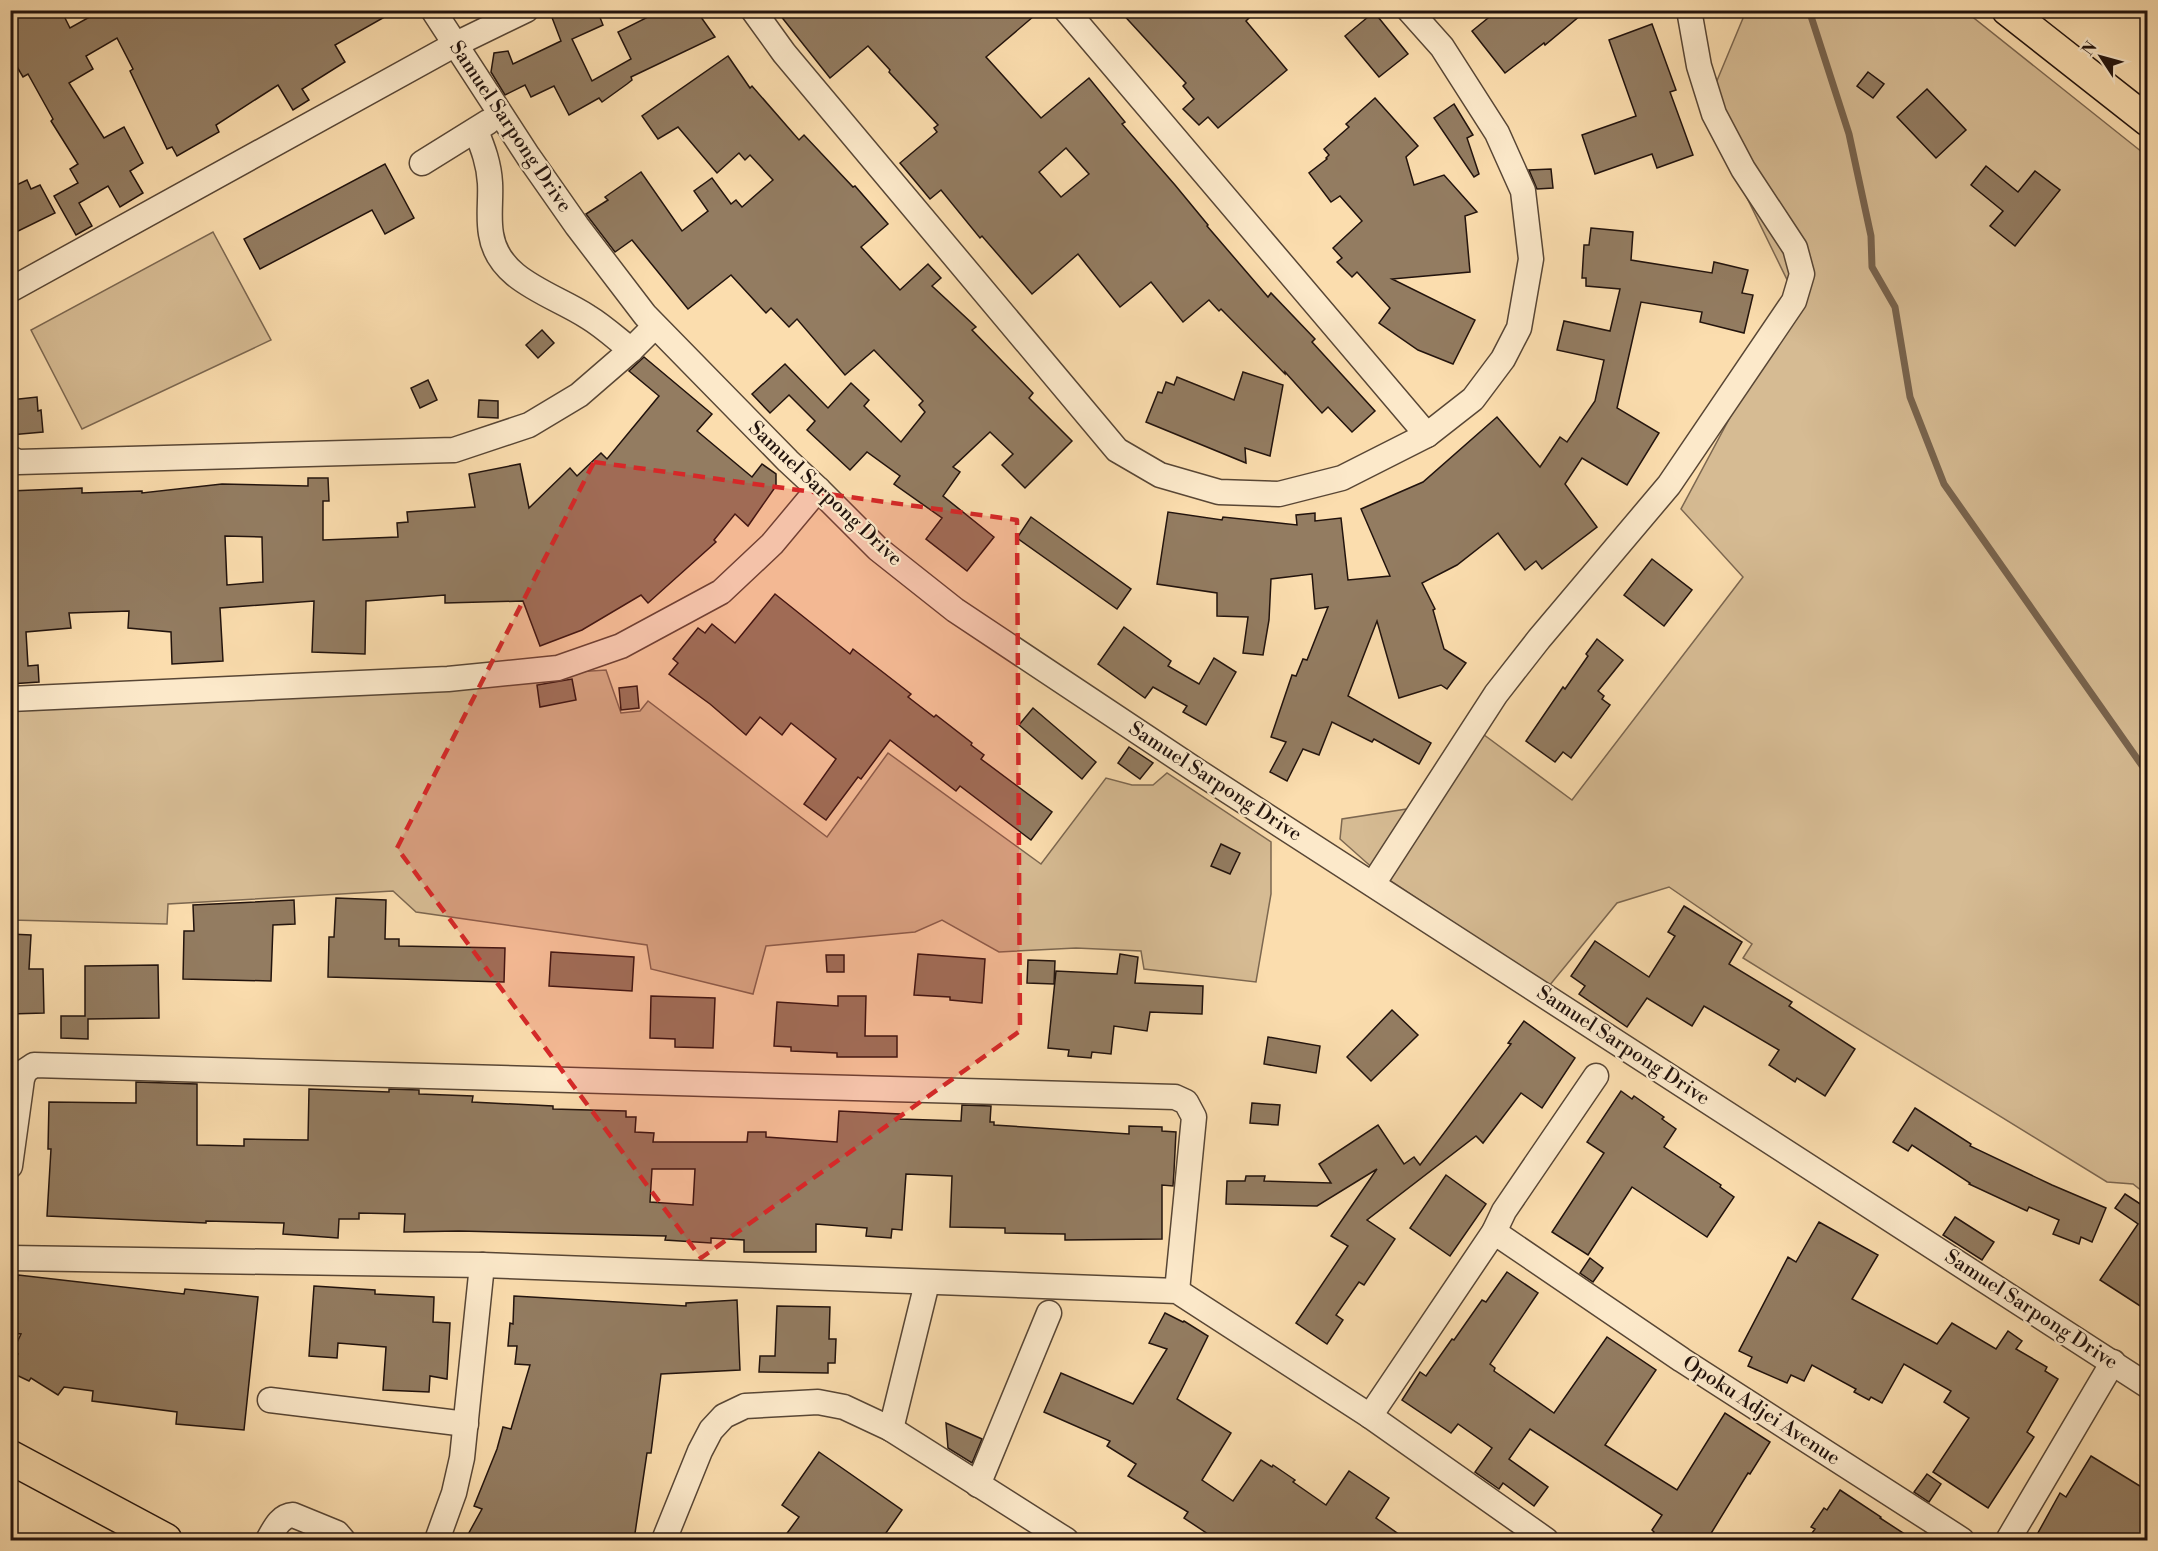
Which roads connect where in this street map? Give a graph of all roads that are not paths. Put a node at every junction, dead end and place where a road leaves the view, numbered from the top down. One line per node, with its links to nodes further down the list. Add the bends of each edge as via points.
1 (433, 10): 8 (street, Samuel Sarpong Drive)
2 (526, 10): 8 (street)
3 (753, 10): 16 (street, via 784,53 1117,450 1160,475 1219,492 1279,494 1342,478)
4 (1066, 10): 16 (street)
5 (1409, 10): 16 (street, via 1442,47 1497,133 1523,191 1531,259 1519,328 1503,359 1473,399)
6 (1689, 10): 20 (street, via 1699,66 1714,114 1743,169 1795,248 1802,274 1794,301 1669,484 1496,694)
7 (2007, 10): 10 (main road)
8 (454, 45): 9 (street, Samuel Sarpong Drive); 13 (street)
9 (500, 114): 11 (street); 14 (street, Samuel Sarpong Drive, via 577,226)
10 (2148, 121)
11 (476, 131): 12 (street); 15 (street, via 487,161 491,234 498,257 540,290 586,315)
12 (422, 163)
13 (10, 290)
14 (655, 326): 15 (street); 18 (street, Samuel Sarpong Drive)
15 (631, 351): 17 (street, via 579,395 529,425 454,450 18,462)
16 (1427, 435)
17 (10, 458)
18 (818, 489): 19 (street, via 772,544 721,592 621,646 558,668 448,679); 20 (street, Samuel Sarpong Drive, via 878,549 955,609)
19 (10, 699)
20 (1373, 884): 29 (street, Samuel Sarpong Drive)
21 (1596, 1076): 23 (street, via 1504,1211)
22 (10, 1166): 27 (street, via 21,1079 34,1065 1175,1097 1186,1101 1194,1117)
23 (1494, 1232): 32 (street); 44 (street, Opoku Adjei Avenue, via 1682,1360)
24 (10, 1258): 25 (street)
25 (482, 1265): 26 (street); 33 (street)
26 (927, 1283): 27 (street); 34 (street)
27 (1177, 1291): 32 (street)
28 (1049, 1313): 36 (street)
29 (2113, 1362): 30 (street, Samuel Sarpong Drive); 45 (street)
30 (2148, 1386)
31 (270, 1400): 33 (street)
32 (1370, 1416): 43 (street)
33 (466, 1424): 40 (street, via 454,1492)
34 (891, 1429): 36 (street); 41 (street, via 844,1407 818,1402 745,1406 724,1416 700,1451)
35 (10, 1457): 37 (highway)
36 (978, 1485): 42 (street)
37 (153, 1538)
38 (268, 1540): 39 (street, via 286,1515 338,1533)
39 (343, 1540)
40 (436, 1540)
41 (664, 1540)
42 (1066, 1540)
43 (1546, 1540)
44 (1962, 1540)
45 (2008, 1540)

